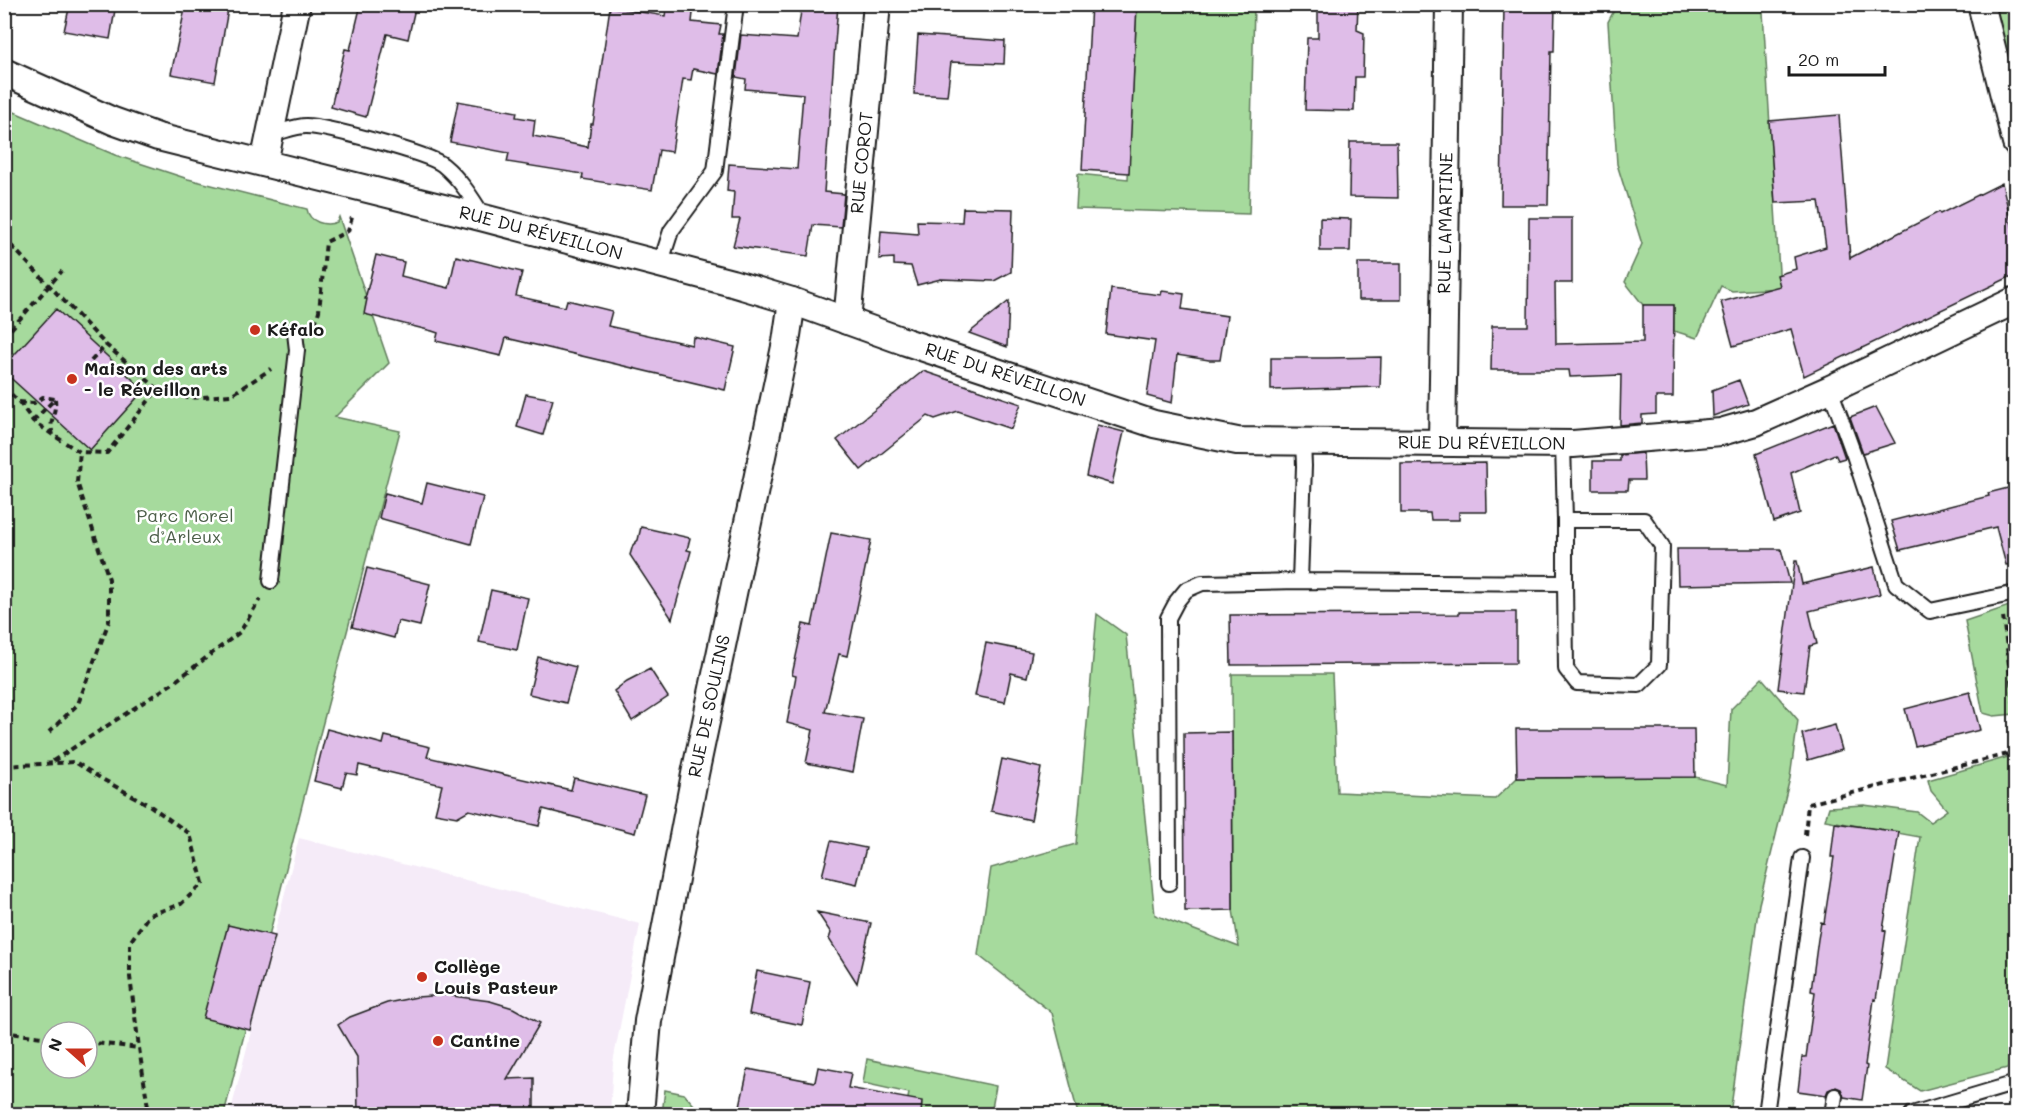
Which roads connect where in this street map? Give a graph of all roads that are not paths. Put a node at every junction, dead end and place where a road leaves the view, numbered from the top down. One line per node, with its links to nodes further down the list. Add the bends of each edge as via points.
1 (297, 4): 7 (street)
2 (736, 4): 11 (lane, via 715,171 671,231)
3 (877, 4): 14 (street, RUE COROT)
4 (1449, 4): 18 (street, RUE LAMARTINE)
5 (1981, 4): 8 (street)
6 (4, 72): 9 (street, RUE DU RÉVEILLON, via 158,137)
7 (271, 134): 9 (street); 10 (lane, via 304,125 328,128 426,157 442,164 469,193)
8 (2016, 143)
9 (264, 163): 10 (street, RUE DU RÉVEILLON)
10 (484, 218): 11 (street, RUE DU RÉVEILLON)
11 (660, 264): 13 (street, RUE DU RÉVEILLON)
12 (2016, 300): 16 (street, RUE DU RÉVEILLON)
13 (792, 301): 14 (street, RUE DU RÉVEILLON); 29 (street, RUE DE SOULINS, via 648,1021)
14 (847, 321): 17 (street, RUE DU RÉVEILLON, via 1154,424 1237,441)
15 (295, 333): 21 (lane, via 297,350)
16 (1830, 389): 19 (street, RUE DU RÉVEILLON, via 1756,422 1721,432); 24 (lane, via 1896,584 1930,611)
17 (1303, 441): 18 (street, RUE DU RÉVEILLON); 22 (lane)
18 (1442, 442): 19 (street, RUE DU RÉVEILLON)
19 (1563, 444): 20 (lane)
20 (1565, 520): 23 (lane); 23 (lane, via 1644,520 1662,546 1659,665 1639,685 1577,683 1566,669)
21 (272, 581)
22 (1300, 581): 23 (lane); 26 (lane, via 1202,583 1186,590 1168,618)
23 (1565, 583)
24 (2016, 593)
25 (1802, 858): 30 (lane)
26 (1169, 883)
27 (2016, 1083): 32 (lane)
28 (1835, 1096): 31 (lane)
29 (640, 1114)
30 (1766, 1114)
31 (1832, 1114)
32 (1912, 1114)

